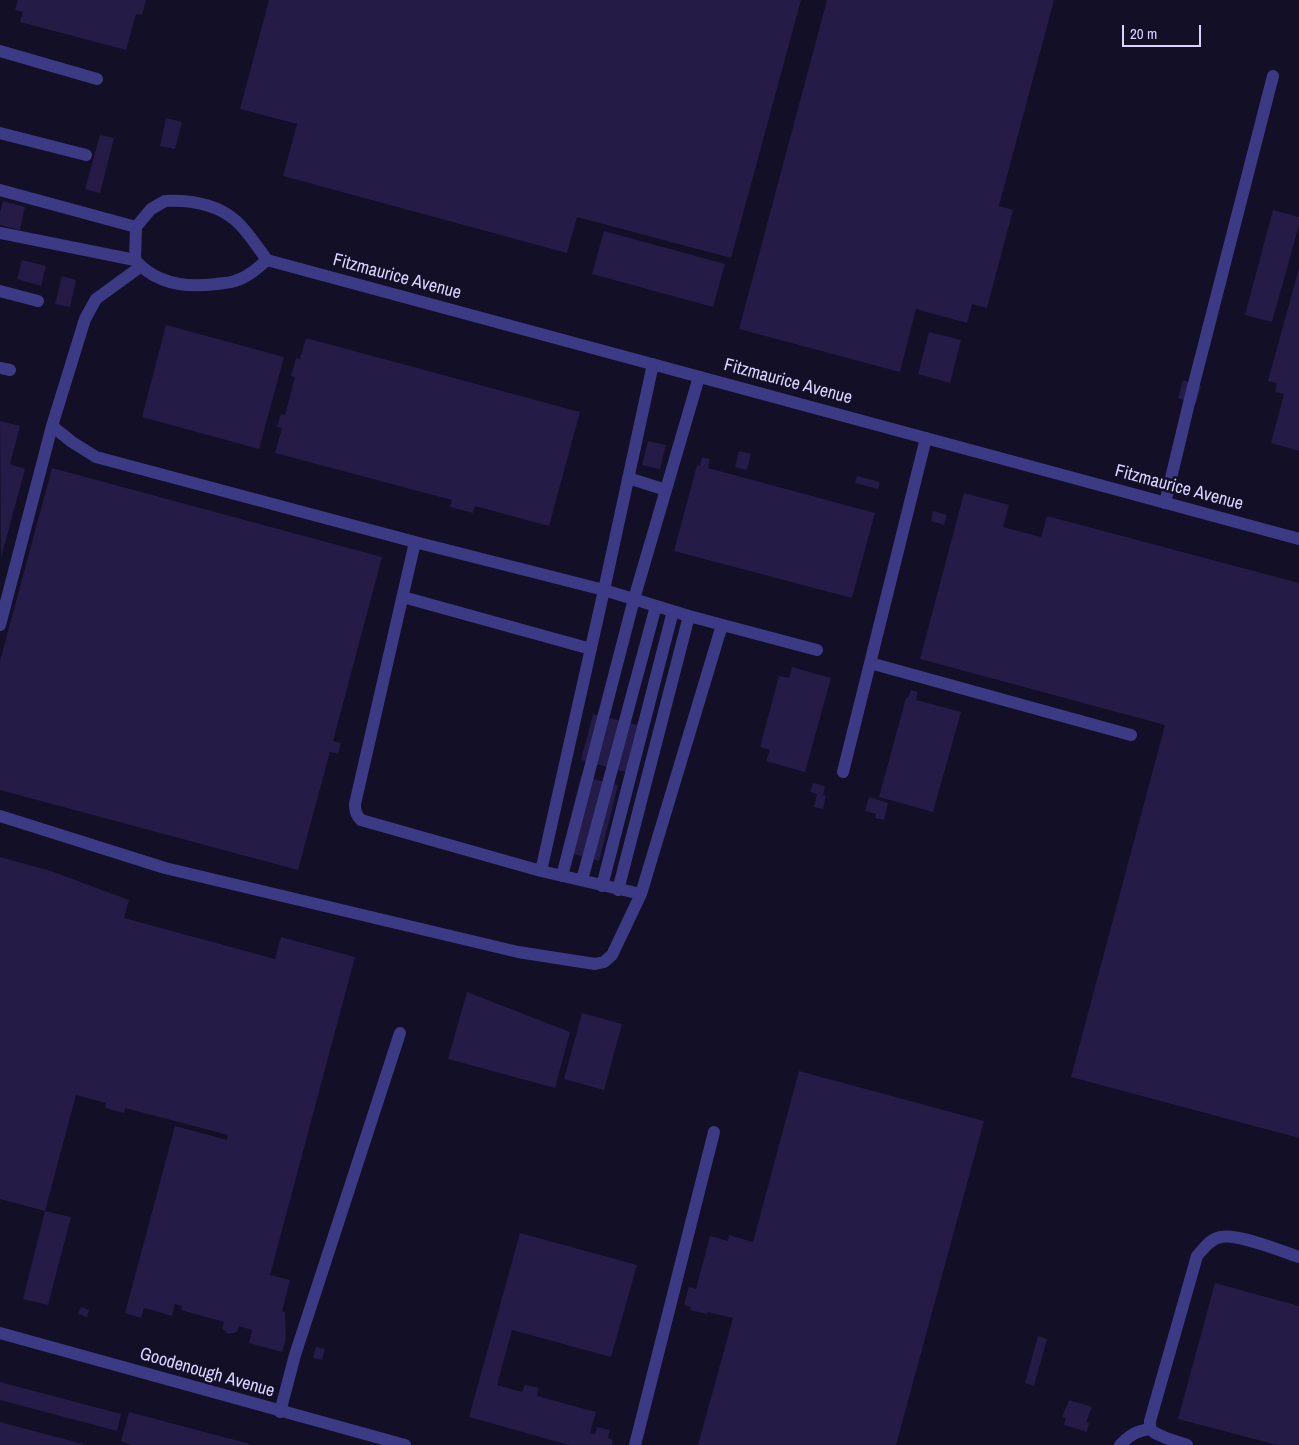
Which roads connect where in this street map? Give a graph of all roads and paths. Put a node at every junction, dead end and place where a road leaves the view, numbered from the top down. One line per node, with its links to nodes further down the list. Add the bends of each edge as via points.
1 (0, 51): 3 (street)
2 (1273, 76): 19 (street)
3 (97, 79)
4 (0, 133): 5 (street)
5 (86, 155)
6 (0, 190): 7 (street)
7 (136, 227): 9 (street, via 151,209 165,202 202,204 236,220); 10 (street)
8 (0, 233): 10 (street)
9 (267, 260): 10 (street, via 252,273 235,281 201,286 180,286 150,274); 13 (street, Fitzmaurice Avenue)
10 (137, 264): 15 (street, via 96,299 89,311)
11 (0, 291): 12 (street)
12 (38, 301)
13 (653, 364): 14 (street, Fitzmaurice Avenue); 17 (street)
14 (699, 377): 16 (street, Fitzmaurice Avenue); 18 (street)
15 (52, 426): 21 (street, via 96,457); 29 (street)
16 (926, 438): 19 (street, Fitzmaurice Avenue); 32 (street)
17 (628, 478): 18 (street); 22 (street)
18 (666, 490): 24 (street)
19 (1165, 503): 20 (street, Fitzmaurice Avenue)
20 (1299, 539)
21 (415, 542): 22 (street); 23 (street)
22 (604, 590): 24 (street); 30 (street)
23 (402, 597): 30 (street); 36 (street, via 355,804 357,816 361,820)
24 (634, 599): 25 (street); 37 (street)
25 (656, 606): 26 (street); 38 (street)
26 (673, 611): 27 (street); 39 (street)
27 (688, 616): 28 (street); 40 (street)
28 (722, 624): 31 (street); 41 (street)
29 (0, 625)
30 (591, 649): 36 (street)
31 (818, 650)
32 (870, 663): 33 (street); 34 (street)
33 (1131, 735)
34 (844, 772)
35 (0, 816): 41 (street, via 165,868 518,952 595,964 612,955)
36 (541, 871): 37 (street)
37 (562, 876): 38 (street)
38 (582, 880): 39 (street)
39 (602, 886): 40 (street)
40 (618, 890): 41 (street)
41 (640, 894)
42 (400, 1034): 46 (street, via 298,1345)
43 (714, 1132): 49 (street)
44 (1299, 1257): 47 (street, via 1231,1236 1219,1237 1207,1244 1198,1256)
45 (0, 1333): 46 (street, Goodenough Avenue)
46 (280, 1412): 48 (street, Goodenough Avenue)
47 (1150, 1429): 50 (street, via 1130,1434); 51 (street)
48 (405, 1445)
49 (635, 1445)
50 (1120, 1445)
51 (1187, 1445)

